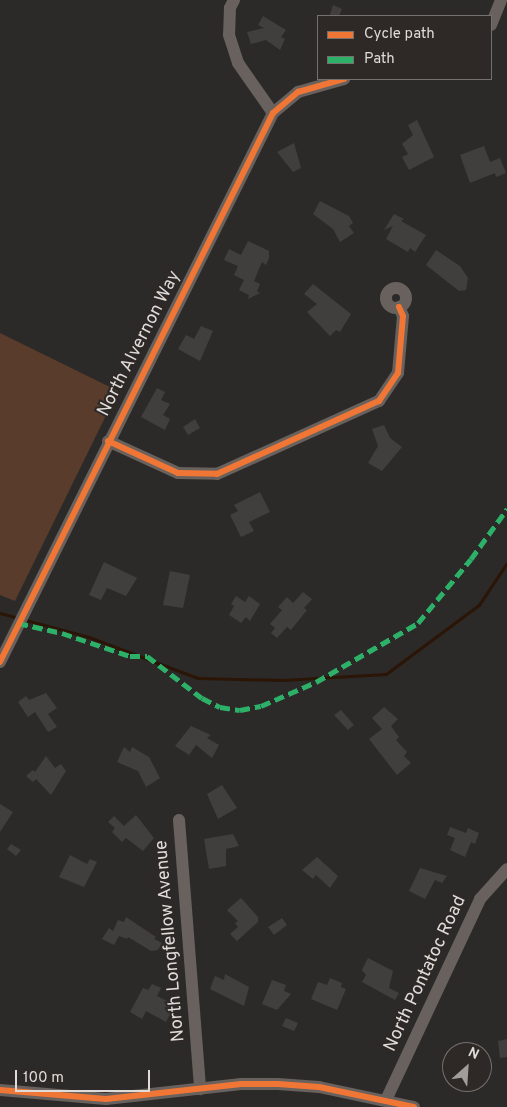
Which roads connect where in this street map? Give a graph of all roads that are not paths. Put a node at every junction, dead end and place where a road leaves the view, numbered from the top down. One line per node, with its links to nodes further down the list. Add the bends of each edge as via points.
1 (234, 0): 5 (street, via 230,8 229,35 238,63)
2 (502, 0): 3 (street)
3 (492, 23)
4 (340, 80): 5 (street, North Alvernon Way, via 298,92)
5 (272, 114): 7 (street, North Alvernon Way)
6 (400, 307): 7 (street, via 403,316 398,373 380,401 217,474 178,473)
7 (108, 441): 8 (street, North Alvernon Way)
8 (0, 662)
9 (179, 820): 11 (street, North Longfellow Avenue)
10 (507, 869): 13 (street, North Pontatoc Road, via 480,899)
11 (200, 1089): 12 (street, via 106,1099); 13 (street, via 241,1084 311,1086)
12 (0, 1090)
13 (386, 1100): 14 (street)
14 (414, 1107)

